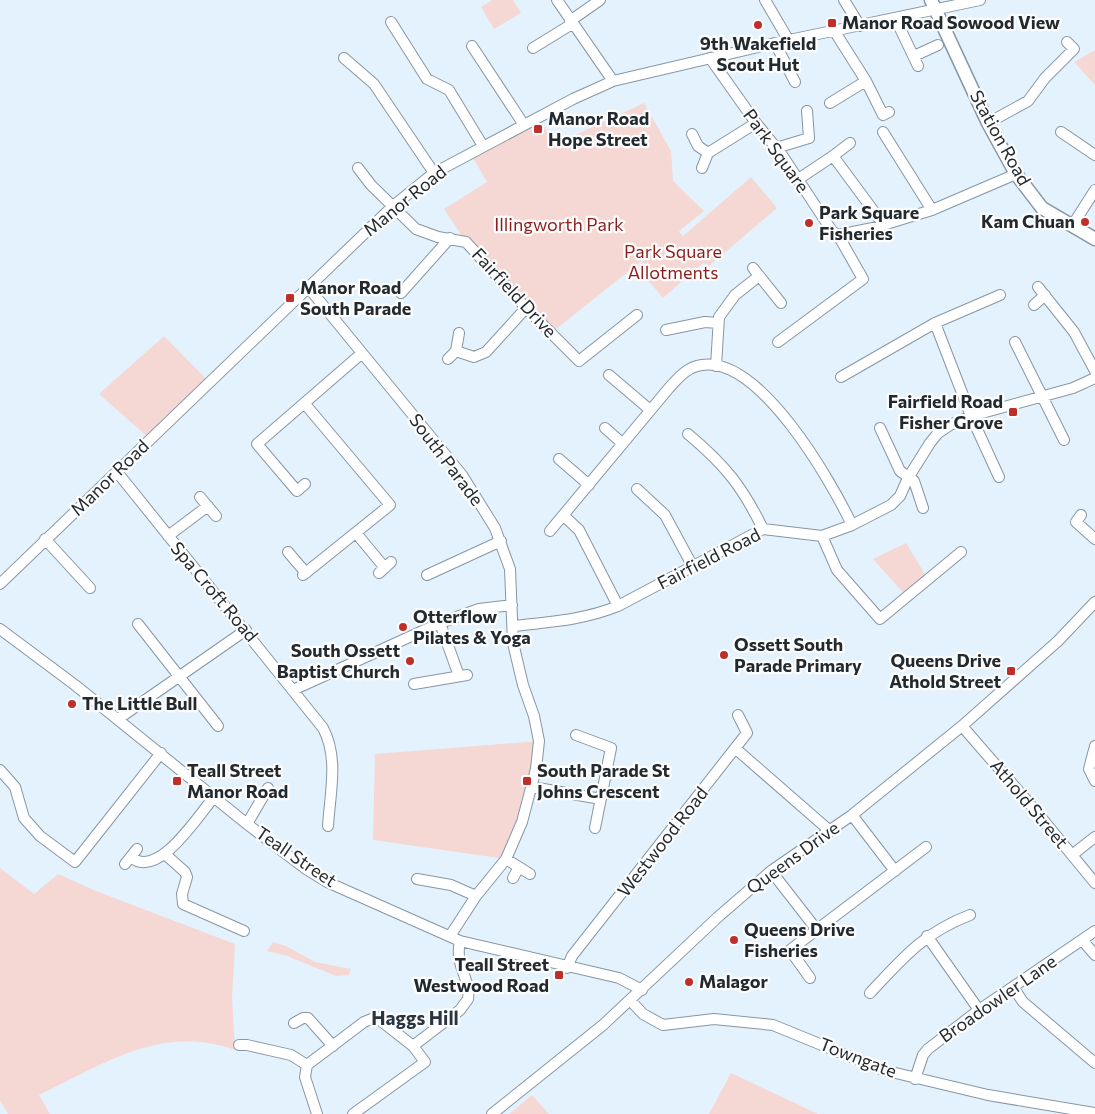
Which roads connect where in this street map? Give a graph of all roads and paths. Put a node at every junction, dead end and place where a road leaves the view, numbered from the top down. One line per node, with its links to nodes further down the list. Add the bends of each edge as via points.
1 (557, 0): 9 (street)
2 (600, 0): 9 (street)
3 (765, 0): 12 (street)
4 (844, 0): 10 (street)
5 (980, 0): 6 (street, Manor Road)
6 (934, 5): 7 (street, Manor Road); 27 (main road, Station Road)
7 (895, 18): 10 (street, Manor Road); 15 (street, via 916,61)
8 (391, 22): 33 (street, via 427,79 448,90)
9 (571, 22): 17 (street); 20 (street)
10 (860, 26): 11 (street, Manor Road)
11 (835, 32): 12 (street, Manor Road); 21 (street)
12 (789, 41): 14 (street, Manor Road)
13 (1067, 42): 27 (street, via 1074,50 1045,78 1028,101)
14 (775, 43): 19 (street, Manor Road); 22 (street)
15 (938, 45)
16 (472, 46): 28 (street)
17 (533, 48)
18 (344, 58): 40 (street, via 374,84)
19 (710, 58): 20 (street, Manor Road); 26 (street, Park Square)
20 (613, 81): 28 (street, Manor Road)
21 (866, 81): 23 (street); 25 (street, via 883,115)
22 (795, 82)
23 (830, 103)
24 (807, 111): 34 (street, via 808,138)
25 (889, 112)
26 (756, 123): 34 (street, Park Square); 35 (street)
27 (988, 123): 41 (main road, Station Road)
28 (524, 125): 33 (street, Manor Road)
29 (883, 132): 45 (street)
30 (1061, 132): 36 (street)
31 (692, 134): 35 (street, via 698,146)
32 (850, 143): 37 (street)
33 (483, 146): 40 (street, Manor Road)
34 (776, 148): 42 (street, Park Square)
35 (708, 154): 39 (street)
36 (1095, 154)
37 (833, 156): 42 (street); 46 (street)
38 (358, 168): 44 (street, Fairfield Drive)
39 (702, 168)
40 (434, 173): 44 (street, Manor Road)
41 (1016, 174): 45 (street); 47 (main road, Station Road, via 1042,208)
42 (797, 180): 48 (street, Park Square)
43 (1095, 190): 47 (street)
44 (392, 207): 49 (street, Fairfield Drive, via 416,229); 51 (street, Manor Road)
45 (932, 210): 46 (street)
46 (884, 225): 48 (street)
47 (1072, 226): 50 (main road, Station Road)
48 (838, 235): 62 (street, Park Square, via 863,279)
49 (450, 238): 52 (street); 56 (street, Fairfield Drive, via 466,242)
50 (1095, 239)
51 (308, 288): 65 (street, South Parade); 82 (street, Manor Road)
52 (402, 294)
53 (1000, 295): 59 (street, via 988,306)
54 (781, 303): 58 (street, via 756,272 723,310)
55 (1034, 305): 68 (street, via 1041,291 1074,332)
56 (526, 308): 57 (street, Fairfield Drive, via 579,361); 64 (street, via 480,356)
57 (637, 315)
58 (718, 323): 60 (street, via 705,322); 67 (street)
59 (934, 323): 70 (street, via 876,363); 75 (street)
60 (666, 330)
61 (459, 333): 64 (street)
62 (778, 342)
63 (1015, 342): 72 (street)
64 (456, 351): 66 (street)
65 (361, 354): 73 (street); 102 (street, South Parade, via 462,475)
66 (448, 359)
67 (716, 366): 74 (street, via 704,364 683,372); 94 (street, via 735,372 771,401 786,418 812,453)
68 (1095, 371)
69 (610, 375): 74 (street)
70 (841, 377)
71 (1095, 378): 72 (street, Fairfield Road)
72 (1043, 396): 75 (street, Fairfield Road); 79 (street)
73 (305, 404): 85 (street, via 258,444 297,491); 97 (street, via 390,505)
74 (649, 409): 80 (street)
75 (971, 416): 83 (street); 84 (street, Fairfield Road, via 938,433)
76 (605, 428): 80 (street)
77 (880, 428): 84 (street, via 900,471)
78 (688, 434): 95 (street, via 738,483)
79 (1064, 440)
80 (622, 443): 86 (street)
81 (559, 459): 86 (street)
82 (117, 472): 98 (street, Spa Croft Road); 100 (street, Manor Road)
83 (999, 477)
84 (908, 478): 90 (street, via 914,481); 94 (street, Fairfield Road, via 900,496 891,505)
85 (305, 484)
86 (589, 485): 92 (street)
87 (638, 489): 105 (street, via 665,515)
88 (200, 497): 89 (street)
89 (208, 506): 91 (street); 98 (street)
90 (923, 508)
91 (216, 516)
92 (564, 516): 96 (street); 112 (street, via 579,530)
93 (1081, 516): 101 (street, via 1076,522)
94 (852, 525): 99 (street, Fairfield Road)
95 (763, 529): 99 (street, Fairfield Road); 105 (street, Fairfield Road)
96 (550, 531)
97 (356, 533): 103 (street, via 304,574); 106 (street)
98 (168, 536): 117 (street, Spa Croft Road)
99 (822, 536): 104 (street, via 837,570 880,619)
100 (45, 539): 108 (street, Manor Road); 109 (street)
101 (1095, 539)
102 (501, 541): 107 (street); 111 (street, South Parade, via 510,568)
103 (288, 552)
104 (961, 552)
105 (693, 567): 112 (street, Fairfield Road)
106 (385, 568)
107 (427, 575)
108 (0, 584)
109 (90, 588)
110 (1095, 602): 124 (street, Queens Drive, via 1058,641)
111 (512, 605): 113 (street, via 479,609); 115 (street, South Parade)
112 (618, 606): 115 (street, Fairfield Road, via 582,618)
113 (440, 623): 119 (street, via 463,676); 120 (street)
114 (138, 624): 118 (street)
115 (513, 626): 131 (street, South Parade, via 513,643 539,741)
116 (0, 629): 122 (street, Teall Street)
117 (246, 630): 118 (street); 120 (street, Spa Croft Road)
118 (179, 677): 122 (street); 123 (street)
119 (414, 684)
120 (293, 690): 137 (street, Spa Croft Road, via 330,742)
121 (738, 715): 127 (street, Westwood Road, via 748,733)
122 (118, 719): 128 (street, Teall Street)
123 (218, 726)
124 (962, 726): 135 (street, Queens Drive); 143 (street, Athold Street)
125 (576, 735): 134 (street, via 611,748)
126 (1095, 746): 130 (street, via 1089,769)
127 (736, 750): 139 (street); 163 (street, Westwood Road, via 572,956)
128 (161, 754): 129 (street, via 102,821 75,862 40,836 24,818 15,787); 133 (street, Teall Street)
129 (0, 770)
130 (1095, 781)
131 (532, 787): 134 (street); 145 (street, South Parade, via 522,822)
132 (268, 794): 136 (street)
133 (214, 796): 136 (street, Teall Street); 142 (street)
134 (600, 799): 138 (street)
135 (852, 815): 139 (street, Queens Drive); 148 (street)
136 (247, 824): 158 (street, Teall Street, via 328,882)
137 (328, 826)
138 (595, 828)
139 (830, 831): 147 (street, Queens Drive)
140 (1095, 836): 143 (street)
141 (926, 848): 148 (street)
142 (166, 855): 144 (street, via 148,862); 157 (street, via 187,876 183,904)
143 (1072, 855): 152 (street, Athold Street)
144 (131, 857)
145 (506, 858): 146 (street); 153 (street, South Parade)
146 (520, 867): 149 (street); 150 (street)
147 (771, 871): 155 (street); 166 (street, Queens Drive)
148 (895, 871): 155 (street)
149 (530, 874)
150 (513, 878)
151 (417, 880): 153 (street, via 451,884)
152 (1095, 883)
153 (476, 896): 158 (street, South Parade)
154 (971, 915): 159 (street, via 946,924)
155 (818, 930): 164 (street, via 790,950)
156 (1095, 931): 160 (street, Broadowler Lane)
157 (236, 932)
158 (450, 936): 161 (street, Teall Street)
159 (927, 936): 167 (street); 169 (street)
160 (1082, 940): 162 (street); 165 (street, Broadowler Lane)
161 (460, 941): 163 (street, Teall Street); 173 (street, via 457,953 468,999 460,1010)
162 (1095, 955)
163 (568, 968): 166 (street, Teall Street, via 618,978)
164 (810, 978)
165 (1013, 987): 169 (street, Broadowler Lane); 174 (street, via 1023,1002)
166 (642, 990): 168 (street, Queens Drive)
167 (868, 996)
168 (630, 1000): 176 (street, Towngate, via 643,1014 663,1025 714,1019 773,1025 883,1070); 180 (street, Queens Drive)
169 (979, 1010): 176 (street, Broadowler Lane, via 928,1049)
170 (294, 1023): 172 (street, via 308,1018)
171 (240, 1045): 175 (street, via 291,1055)
172 (333, 1046): 173 (street, via 364,1022 376,1017); 175 (street)
173 (413, 1046): 179 (street, via 425,1062)
174 (1095, 1063)
175 (307, 1065): 178 (street, via 305,1077)
176 (915, 1079): 177 (street, Towngate)
177 (1095, 1113)
178 (317, 1114)
179 (353, 1114)
180 (492, 1114)

